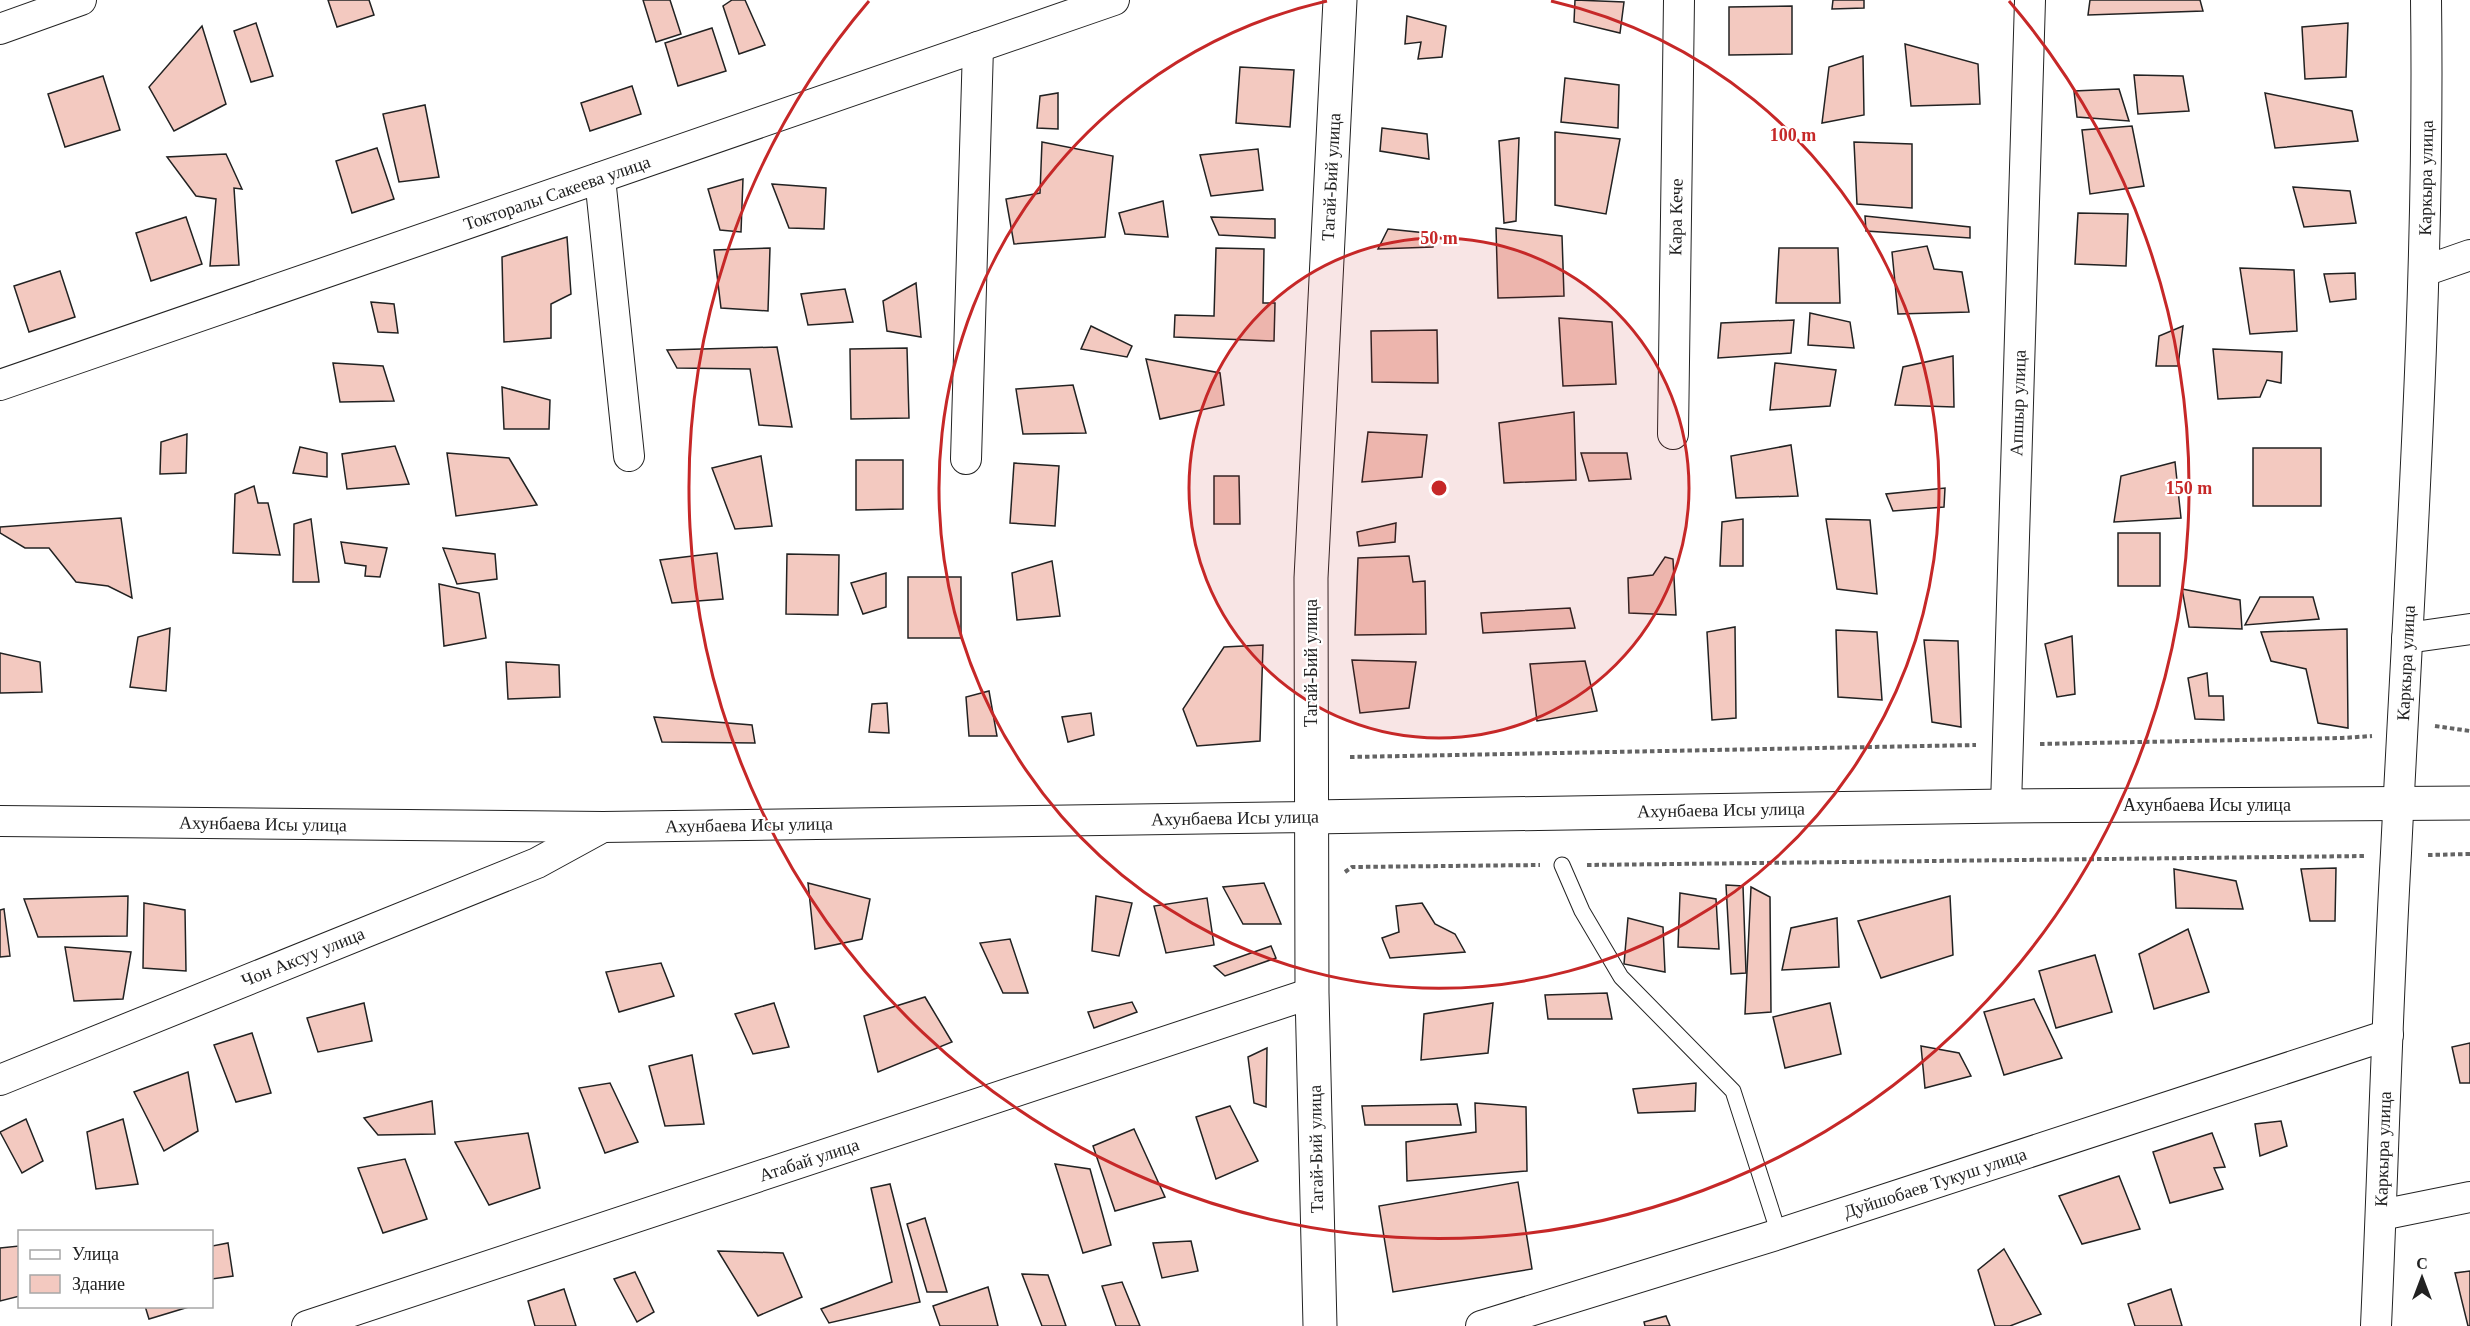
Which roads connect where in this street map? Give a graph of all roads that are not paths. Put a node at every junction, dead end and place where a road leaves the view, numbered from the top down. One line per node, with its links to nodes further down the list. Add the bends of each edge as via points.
1 (81, 0): 7 (street)
2 (1114, 0): 8 (street, Токторалы Сакеева улица)
3 (1340, 0): 21 (street, Тагай-Бий улица, via 1311,578)
4 (1679, 0): 13 (street, Кара Кече)
5 (2030, 0): 20 (street, Апшыр улица)
6 (2426, 0): 11 (street, Каркыра улица)
7 (0, 29)
8 (978, 47): 9 (street, Токторалы Сакеева улица); 15 (street)
9 (600, 178): 12 (street, Токторалы Сакеева улица); 14 (street)
10 (2470, 255): 11 (street)
11 (2424, 271): 17 (street, Каркыра улица)
12 (0, 385)
13 (1673, 434)
14 (629, 456)
15 (966, 459)
16 (2470, 629): 17 (street)
17 (2407, 638): 19 (street, Каркыра улица)
18 (2470, 803): 19 (street, Ахунбаева Исы улица)
19 (2398, 804): 20 (street, Ахунбаева Исы улица); 26 (street, Каркыра улица)
20 (2006, 806): 21 (street, Ахунбаева Исы улица)
21 (1311, 817): 23 (street, Ахунбаева Исы улица); 25 (street, Тагай-Бий улица)
22 (0, 821): 23 (street, Ахунбаева Исы улица)
23 (603, 827): 27 (street, Чон Аксуу улица, via 537,863)
24 (1562, 865): 30 (lane, via 1582,910 1621,977 1733,1091)
25 (1312, 993): 31 (street, Атабай улица); 32 (street, Тагай-Бий улица)
26 (2388, 1035): 29 (street, Каркыра улица); 30 (street, Дуйшобаев Тукуш улица)
27 (0, 1080)
28 (2470, 1197): 29 (street)
29 (2381, 1215): 34 (street, Каркыра улица)
30 (1779, 1234): 33 (street, Дуйшобаев Тукуш улица)
31 (307, 1326)
32 (1320, 1326)
33 (1481, 1326)
34 (2376, 1326)

